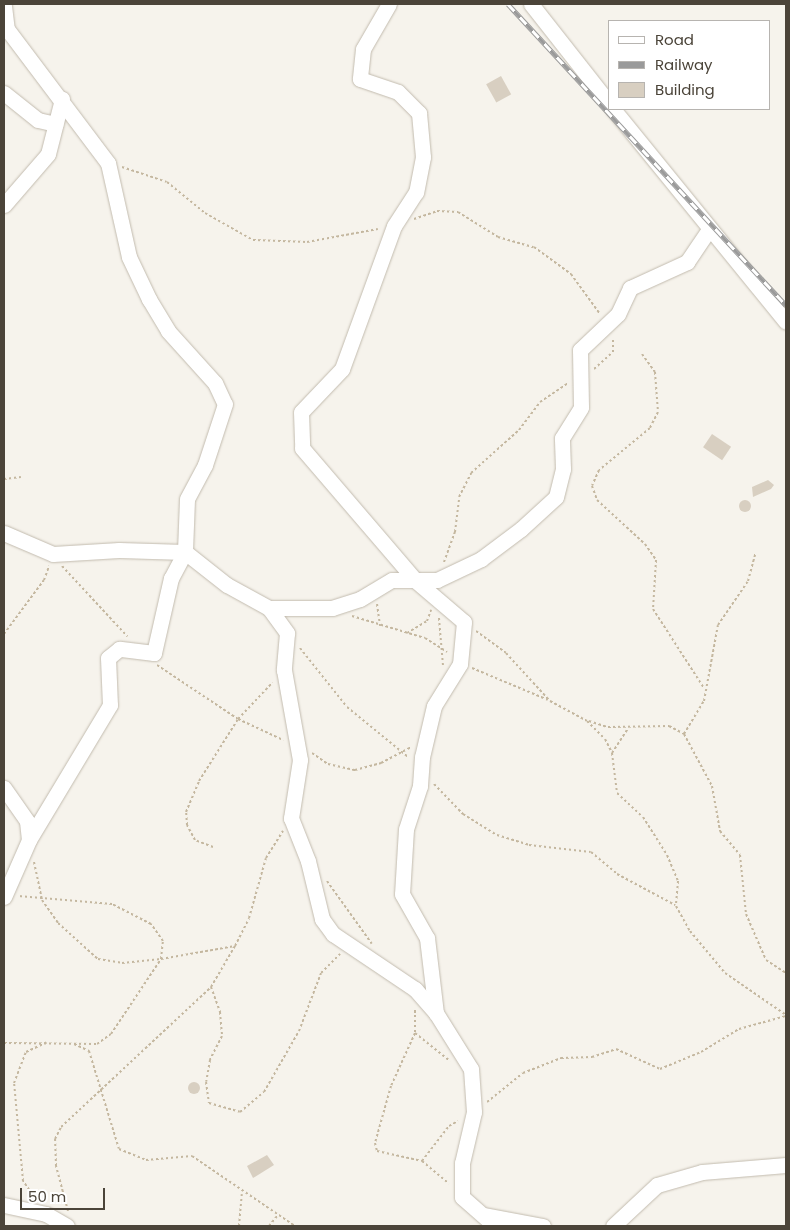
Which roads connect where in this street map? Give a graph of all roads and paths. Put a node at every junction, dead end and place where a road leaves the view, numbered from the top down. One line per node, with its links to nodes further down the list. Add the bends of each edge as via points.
1 (389, 4): 12 (street, via 363,49 360,79 398,92 419,113 423,157 416,192)
2 (531, 4): 7 (street)
3 (4, 6): 4 (street)
4 (5, 27): 6 (street)
5 (4, 93): 9 (street, via 38,120)
6 (62, 99): 9 (street); 10 (street)
7 (608, 102)
8 (614, 110): 13 (street)
9 (56, 124): 11 (street, via 48,154)
10 (108, 163): 12 (path, via 167,182 205,213 253,240 307,242); 21 (street, via 129,257 149,299 168,332 215,383 225,404 205,465 186,500)
11 (4, 205)
12 (394, 226): 15 (path, via 437,211 458,212 498,237 534,247 571,274); 24 (street, via 342,369 301,412 302,448)
13 (709, 229): 14 (street); 15 (street, via 687,262 630,288 618,314)
14 (786, 322)
15 (607, 323): 17 (street, via 580,350); 17 (path, via 613,352 607,362)
16 (642, 354): 36 (path, via 656,372 658,412 650,428 599,470 592,486 597,500 656,560 654,609)
17 (581, 376): 24 (path, via 540,402 520,430 471,474 459,497 455,532); 24 (street, via 581,407 562,438 563,470 556,497 481,559)
18 (21, 477): 19 (path)
19 (4, 479)
20 (4, 533): 22 (street)
21 (185, 552): 22 (street, via 119,550); 25 (street, via 227,585); 32 (street, via 171,578 154,652)
22 (53, 554): 30 (path, via 44,580); 32 (path)
23 (755, 554): 36 (path, via 748,581 718,625)
24 (429, 588): 26 (street, via 392,580 360,599); 27 (street); 29 (path, via 431,600 427,621); 31 (path)
25 (269, 608): 26 (street); 28 (street)
26 (332, 608): 29 (path)
27 (464, 622): 33 (street); 37 (path, via 506,653)
28 (286, 633): 34 (street); 42 (path, via 348,707 395,743)
29 (407, 633): 31 (path)
30 (4, 634)
31 (442, 647): 33 (path); 35 (path)
32 (143, 653): 45 (street, via 119,649 108,658 110,704)
33 (460, 664): 35 (street); 37 (path)
34 (284, 670): 44 (street, via 299,743); 46 (path, via 238,719 199,781 186,812 195,840)
35 (446, 688): 42 (street, via 434,706)
36 (704, 688): 40 (path, via 704,701)
37 (550, 701): 38 (path)
38 (587, 721): 39 (path); 41 (path)
39 (628, 728): 40 (path, via 670,726); 41 (path)
40 (684, 734): 55 (path, via 712,786 720,831 740,855 743,896 766,960)
41 (612, 753): 50 (path, via 617,794 643,817 678,881)
42 (421, 771): 50 (path, via 463,814 497,835 529,845 591,852 617,874); 58 (street, via 406,829 402,894 427,938)
43 (4, 788): 45 (street, via 28,821)
44 (291, 818): 51 (path, via 266,858 249,918); 52 (street, via 308,861 322,919 333,934)
45 (29, 840): 48 (street); 49 (path)
46 (213, 847)
47 (324, 878): 53 (path)
48 (4, 895): 49 (path)
49 (42, 900): 54 (path, via 58,923 98,959 122,963); 54 (path, via 112,904 151,924 164,941)
50 (676, 906): 59 (path, via 725,973)
51 (235, 946): 54 (path); 56 (path)
52 (354, 949): 56 (path, via 333,957 321,973 299,1031 264,1092 240,1112 209,1103 206,1082 210,1060 222,1036 220,1012); 58 (street, via 415,989)
53 (378, 951)
54 (161, 959): 63 (path, via 111,1034 97,1044)
55 (786, 973)
56 (211, 986): 65 (path)
57 (415, 1007): 60 (path)
58 (436, 1013): 66 (street, via 471,1069)
59 (786, 1015): 66 (path, via 739,1029 701,1052 660,1068 616,1049 592,1057 561,1058 523,1073)
60 (415, 1033): 64 (path); 67 (path, via 391,1086 375,1143 377,1151)
61 (48, 1041): 62 (path); 63 (path); 72 (path, via 26,1052 14,1083 23,1180)
62 (4, 1043)
63 (72, 1043): 65 (path, via 89,1051)
64 (454, 1064)
65 (101, 1088): 69 (path, via 120,1149 146,1160 192,1156); 75 (path, via 61,1127 55,1139 56,1166)
66 (474, 1112): 67 (path, via 449,1126); 70 (street, via 462,1163)
67 (422, 1161): 70 (path)
68 (786, 1165): 81 (street, via 702,1172 658,1185)
69 (242, 1193): 74 (path); 76 (path)
70 (462, 1197): 73 (street)
71 (4, 1205): 72 (street)
72 (46, 1214): 75 (street)
73 (479, 1214): 79 (street); 80 (street)
74 (278, 1215): 77 (path); 78 (path)
75 (70, 1223)
76 (239, 1226)
77 (269, 1226)
78 (295, 1226)
79 (495, 1226)
80 (543, 1226)
81 (613, 1226)

